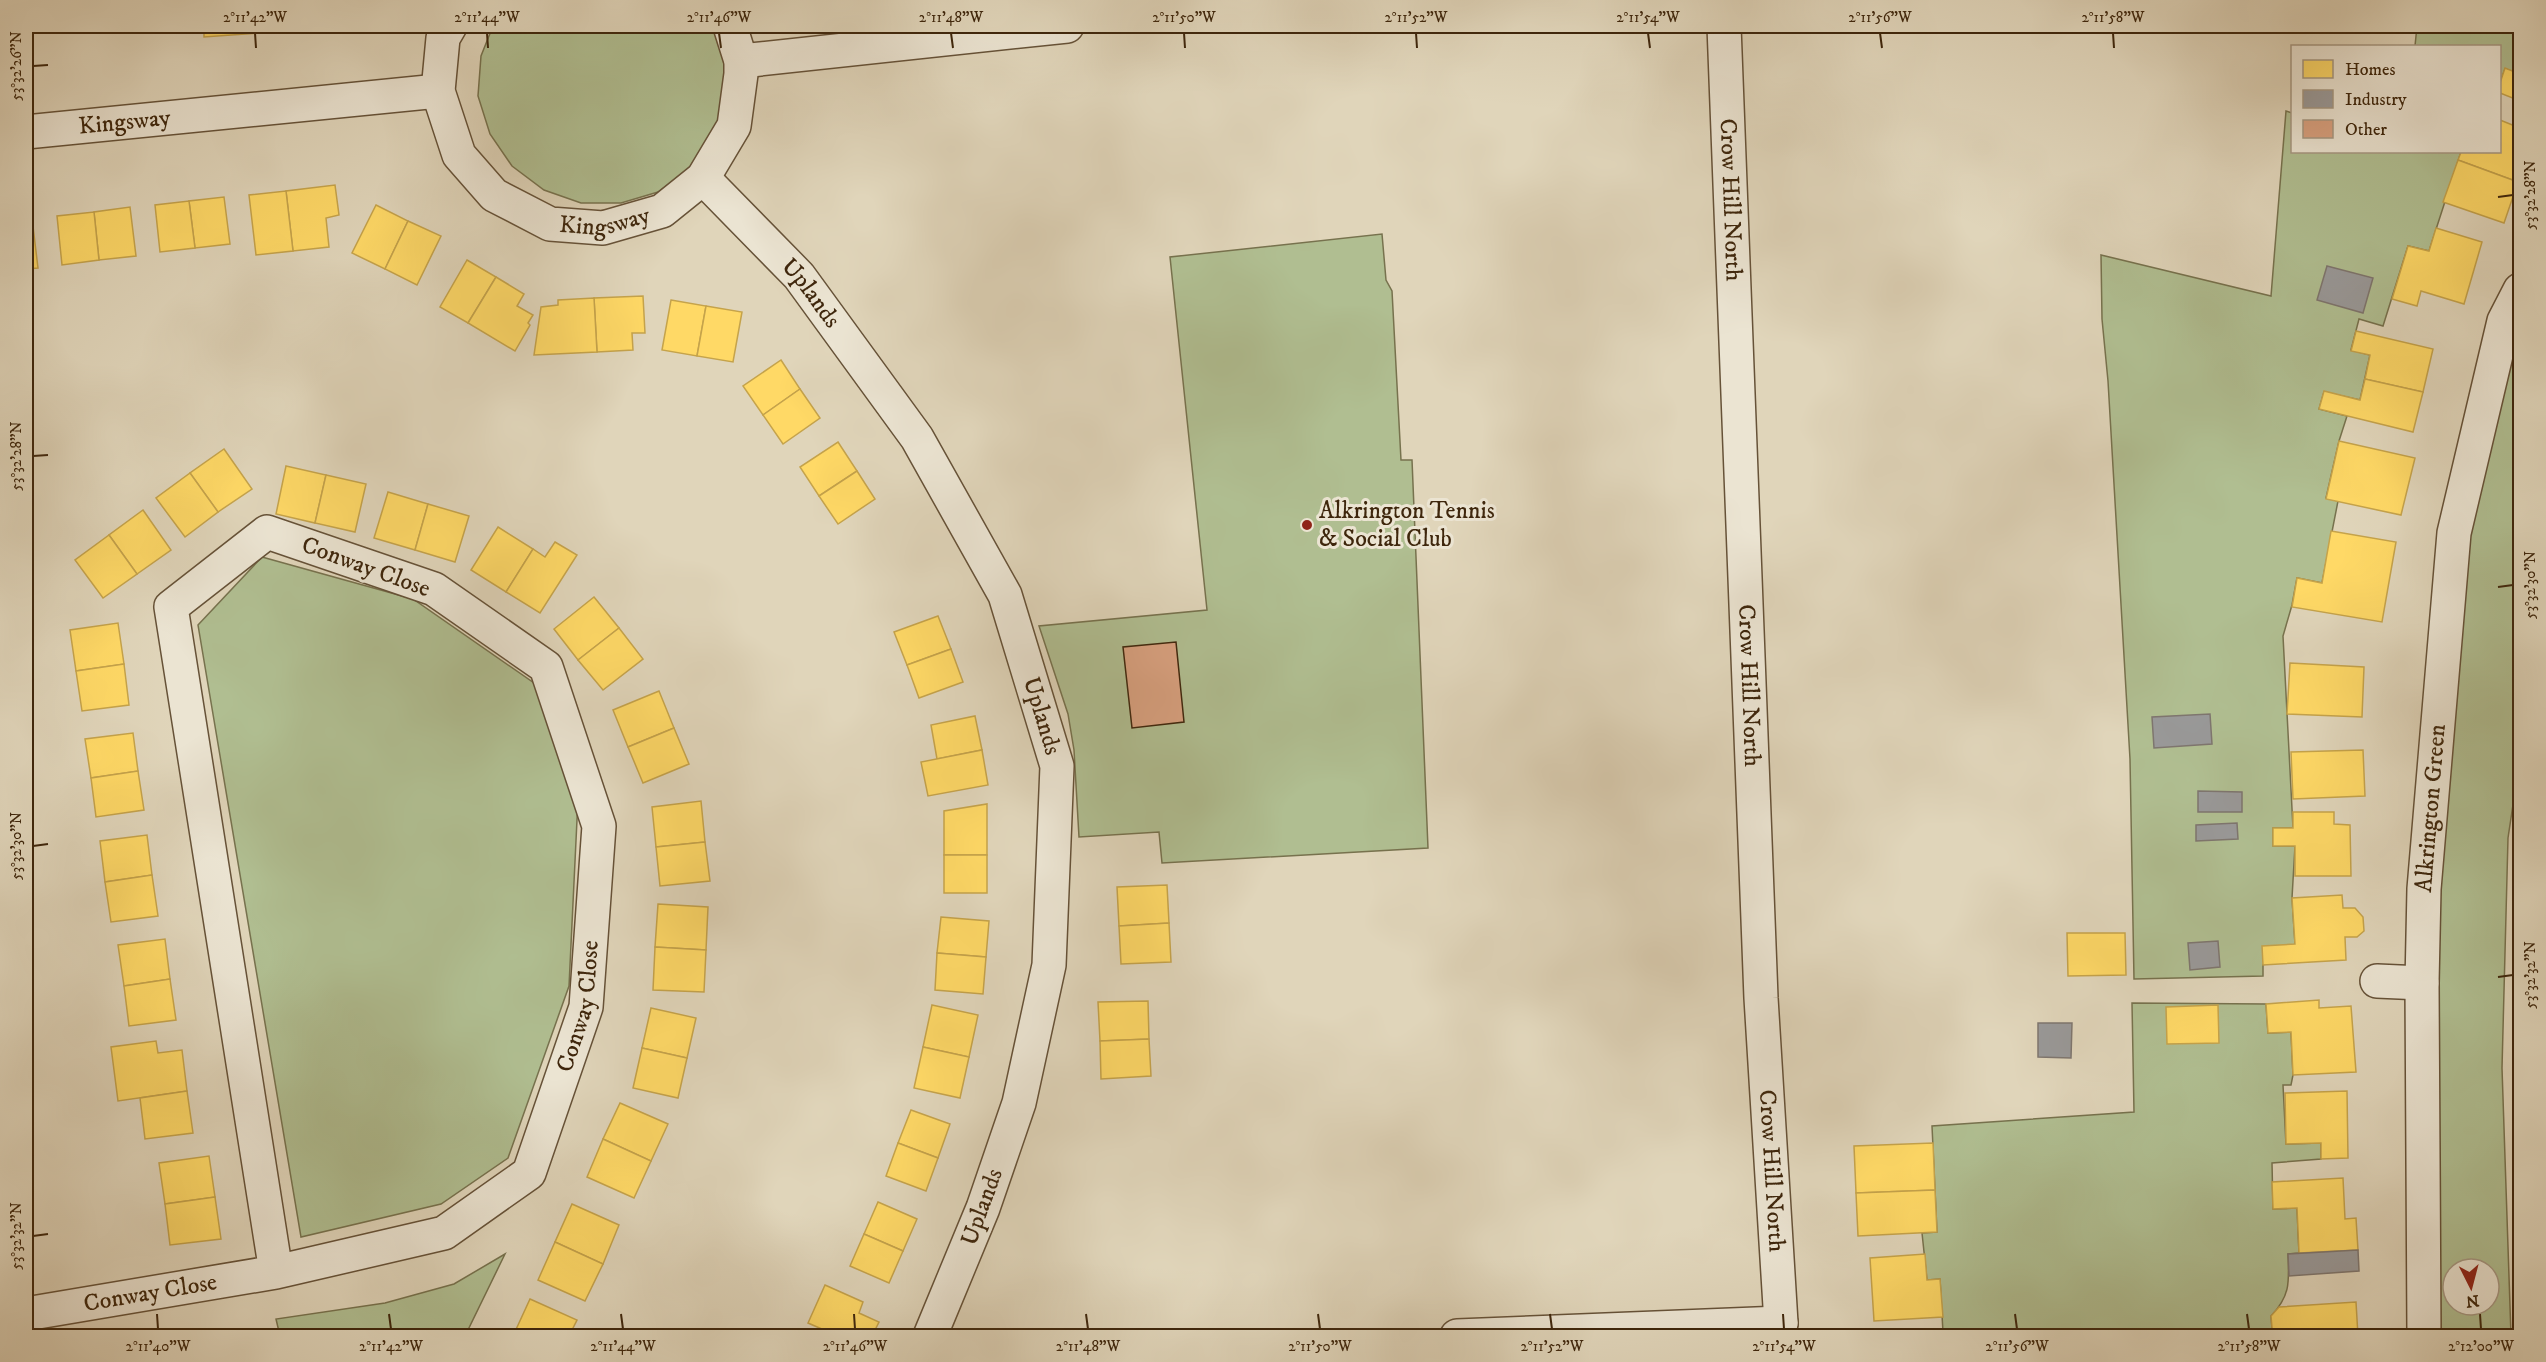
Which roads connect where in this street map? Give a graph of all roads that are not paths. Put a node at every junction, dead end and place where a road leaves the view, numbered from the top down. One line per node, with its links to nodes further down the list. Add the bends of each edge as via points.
1 (450, 26): 6 (street, Kingsway, via 443,38)
2 (730, 26): 5 (street, Kingsway)
3 (1067, 26): 5 (street)
4 (1724, 26): 14 (street, Crow Hill North, via 1761,998)
5 (741, 61): 8 (street, Kingsway, via 734,126)
6 (438, 91): 7 (street, Kingsway); 8 (street, Kingsway, via 459,155 494,195 550,224 603,228 662,211)
7 (26, 132)
8 (703, 178): 15 (street, Uplands, via 799,276 917,438 1005,595 1057,766 1048,965 1019,1103 983,1208)
9 (2520, 290): 11 (street, Alkrington Green, via 2504,321 2454,533 2424,889)
10 (2377, 981): 11 (street)
11 (2422, 983): 17 (street, Alkrington Green)
12 (276, 1272): 12 (street, Conway Close, via 444,1233 529,1173 585,1006 599,826 546,667 434,589 267,532 171,607); 13 (street, Conway Close)
13 (26, 1314)
14 (1790, 1330): 16 (street)
15 (930, 1336)
16 (1457, 1336)
17 (2424, 1336)

